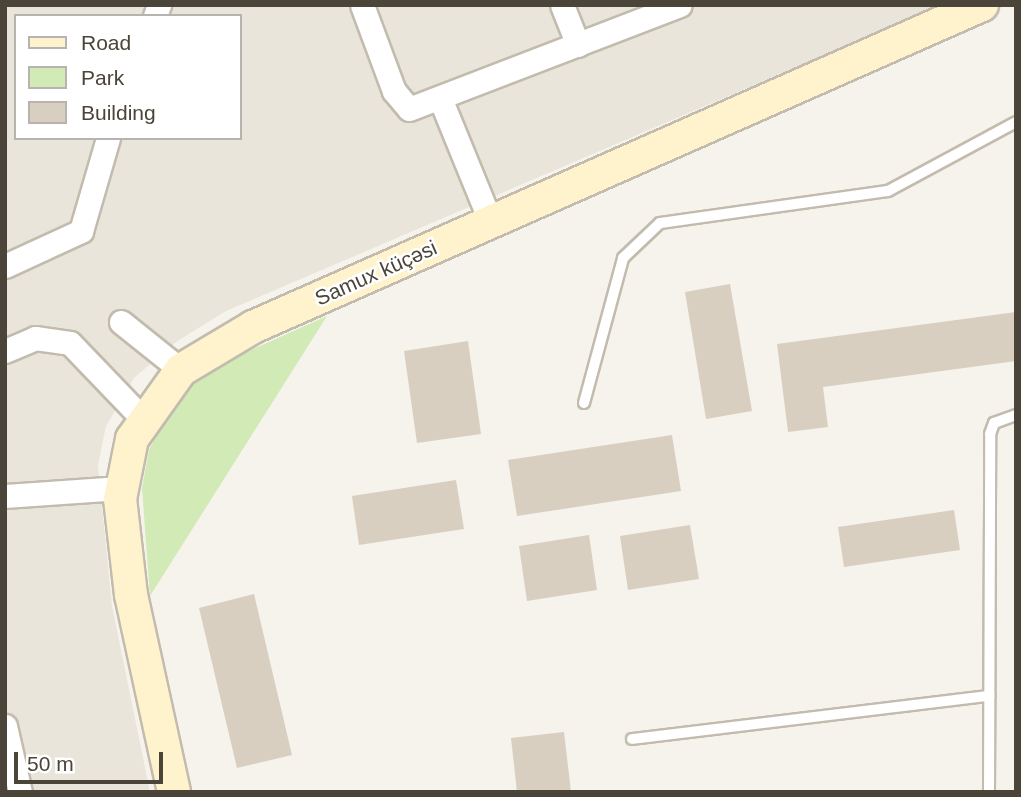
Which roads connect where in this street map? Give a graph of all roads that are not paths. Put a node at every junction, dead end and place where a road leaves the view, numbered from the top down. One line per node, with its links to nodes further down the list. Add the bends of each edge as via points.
1 (362, 5): 6 (street, via 402,105 409,109)
2 (562, 5): 5 (street)
3 (680, 5): 5 (street)
4 (982, 5): 9 (main road, Samux küçəsi)
5 (578, 44): 6 (street)
6 (440, 98): 9 (street)
7 (1016, 122): 14 (lane, via 888,191 660,223 623,258)
8 (107, 140): 10 (street, via 81,231)
9 (491, 223): 13 (main road, Samux küçəsi, via 253,327)
10 (5, 266)
11 (121, 322): 13 (street)
12 (5, 351): 16 (street, via 35,338 69,344)
13 (181, 370): 16 (main road, Samux küçəsi)
14 (584, 403)
15 (1016, 415): 19 (lane, via 995,423 990,434)
16 (142, 418): 17 (main road, Samux küçəsi)
17 (120, 488): 18 (street); 23 (main road, Samux küçəsi, via 131,595)
18 (5, 496)
19 (989, 696): 21 (lane); 24 (lane)
20 (5, 726): 22 (street)
21 (632, 739)
22 (20, 792)
23 (174, 792)
24 (989, 792)

